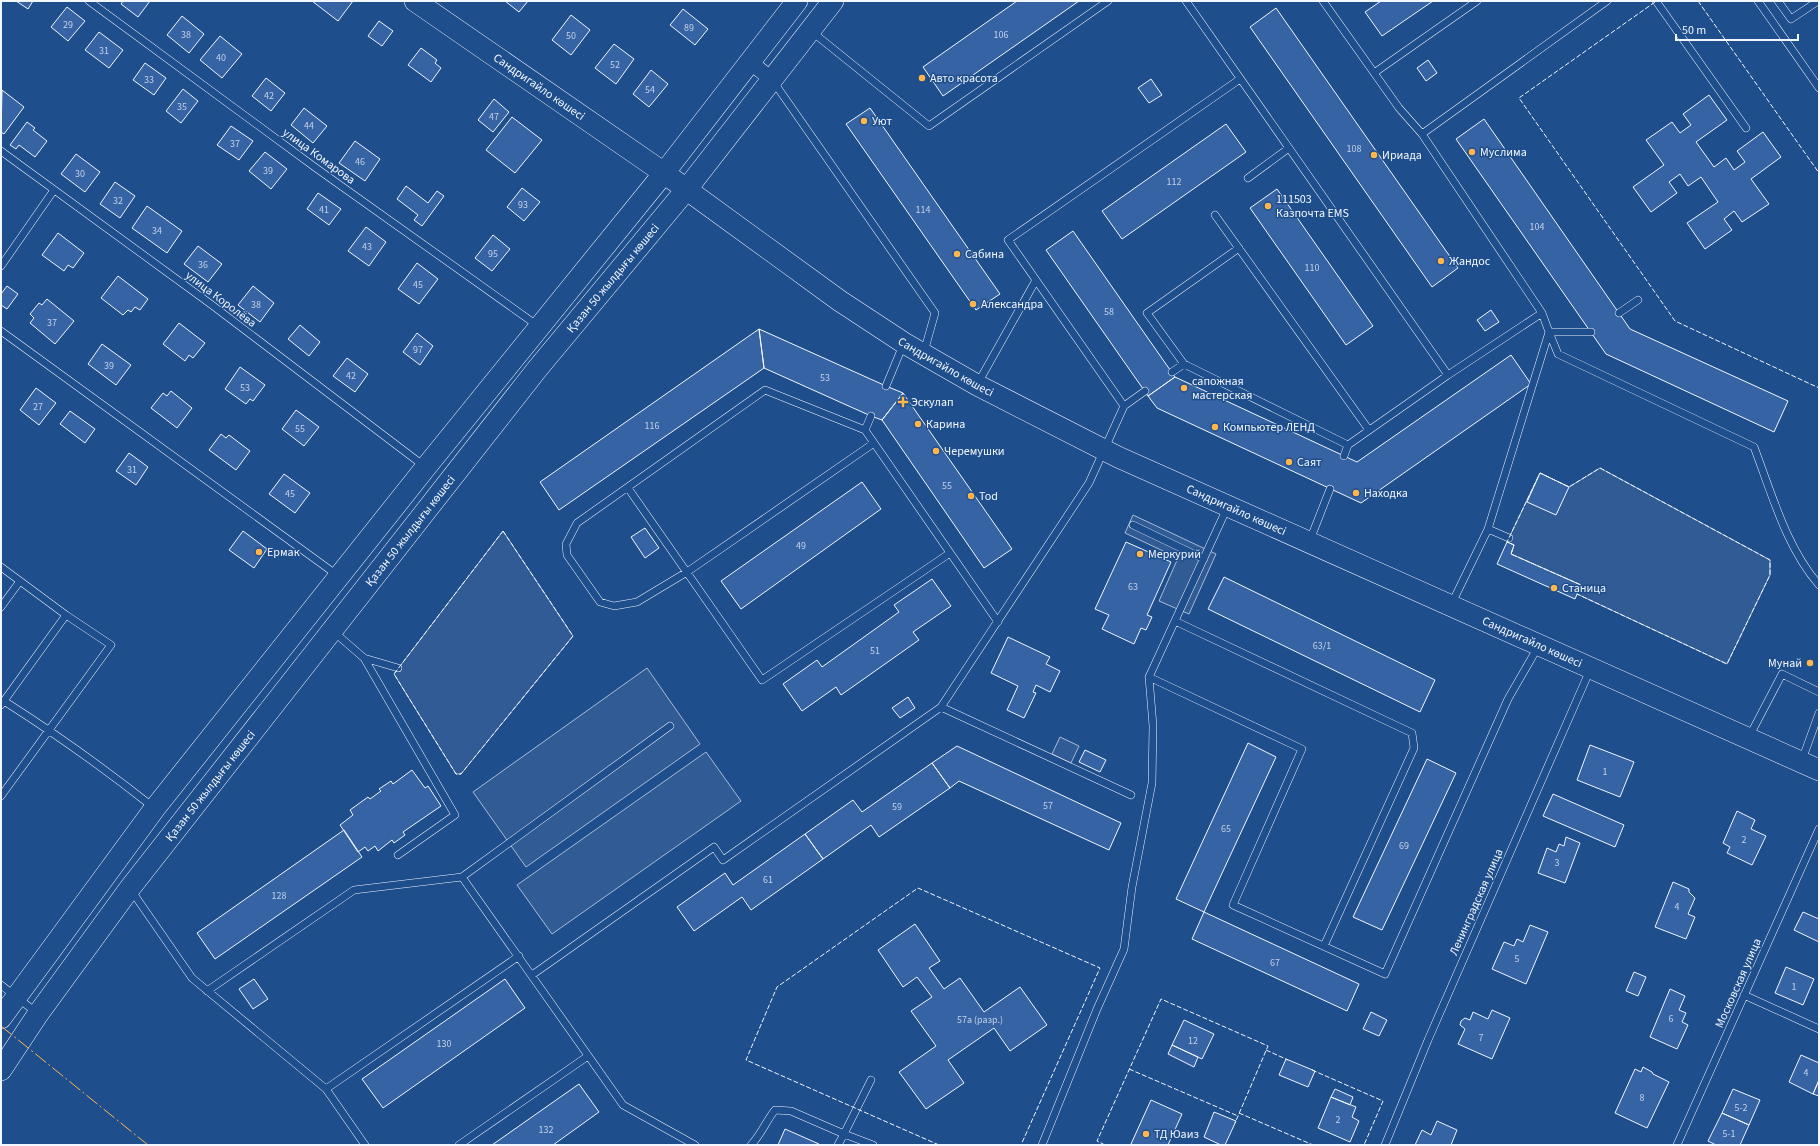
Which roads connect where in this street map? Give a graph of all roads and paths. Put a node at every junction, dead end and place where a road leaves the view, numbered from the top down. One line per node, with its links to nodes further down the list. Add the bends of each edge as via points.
1 (88, 1): 35 (lane, улица Комарова)
2 (415, 1): 24 (street, Сандригайло көшесі)
3 (797, 1): 15 (street)
4 (833, 1): 14 (street, Қазан 50 жылдығы көшесі)
5 (1108, 1): 14 (lane, via 929,126)
6 (1186, 1): 18 (lane)
7 (1323, 1): 16 (lane)
8 (1477, 1): 16 (lane)
9 (1607, 1): 21 (lane)
10 (1656, 1): 20 (lane)
11 (1758, 1): 19 (lane)
12 (1778, 1): 13 (lane, via 1791,20)
13 (1818, 1)
14 (810, 30): 17 (street, Қазан 50 жылдығы көшесі)
15 (749, 61): 17 (street); 24 (street)
16 (1374, 73): 21 (lane)
17 (771, 79): 27 (street, Қазан 50 жылдығы көшесі); 41 (lane, via 935,313)
18 (1240, 79): 22 (lane); 31 (lane, via 1008,240)
19 (1819, 88)
20 (1746, 128)
21 (1422, 134): 33 (lane)
22 (1289, 148): 25 (lane); 45 (lane)
23 (1, 151): 26 (lane, улица Королёва)
24 (664, 173): 27 (street, Сандригайло көшесі); 35 (street)
25 (1248, 178)
26 (54, 190): 30 (lane); 57 (lane, улица Королёва, via 212,305)
27 (686, 190): 39 (street, Сандригайло көшесі, via 840,301); 43 (street, Қазан 50 жылдығы көшесі)
28 (1215, 215): 29 (lane)
29 (1239, 248): 42 (lane, via 1147,313); 52 (lane)
30 (1, 266)
31 (1036, 280): 46 (lane); 49 (lane)
32 (1638, 300): 34 (lane)
33 (1542, 313): 37 (lane); 45 (lane)
34 (1619, 313)
35 (538, 327): 40 (street)
36 (1, 331): 69 (lane)
37 (1549, 332): 38 (lane); 62 (lane); 71 (lane, via 1558,354 1754,447 1785,527 1805,569)
38 (1591, 332)
39 (904, 343): 41 (street, Сандригайло көшесі); 47 (lane)
40 (518, 353): 43 (street); 57 (street)
41 (923, 355): 46 (street, Сандригайло көшесі)
42 (1184, 364): 44 (lane); 54 (lane)
43 (538, 368): 77 (street, Қазан 50 жылдығы көшесі)
44 (1172, 372)
45 (1448, 375): 52 (lane)
46 (977, 385): 55 (street, Сандригайло көшесі)
47 (886, 386)
48 (1145, 391): 49 (lane)
49 (1124, 406): 55 (lane)
50 (871, 416): 51 (lane)
51 (865, 430): 53 (lane); 58 (lane, via 765,390)
52 (1369, 430): 54 (lane)
53 (874, 443): 65 (lane); 68 (lane)
54 (1348, 445): 56 (lane)
55 (1104, 450): 60 (street, Сандригайло көшесі); 76 (lane, via 1089,483)
56 (1344, 456)
57 (426, 467): 69 (street)
58 (628, 488): 68 (lane); 68 (lane, via 577,523 566,544 567,555 600,602 614,606 637,602)
59 (1330, 489): 64 (lane)
60 (1228, 506): 64 (street, Сандригайло көшесі); 66 (lane)
61 (1133, 526): 66 (lane)
62 (1488, 529): 63 (lane); 72 (lane)
63 (1509, 538)
64 (1309, 542): 72 (street, Сандригайло көшесі)
65 (950, 553): 68 (lane, via 762,680); 76 (lane)
66 (1204, 559): 75 (lane)
67 (1, 567): 70 (lane)
68 (686, 572)
69 (339, 577): 93 (street)
70 (20, 581): 73 (lane); 74 (lane)
71 (1819, 585)
72 (1451, 605): 78 (street, Сандригайло көшесі)
73 (1, 608)
74 (66, 615): 84 (lane); 88 (lane, via 111,645)
75 (1175, 621): 82 (lane); 98 (lane, via 1412,732 1414,748)
76 (998, 622): 85 (lane)
77 (332, 631): 79 (lane); 97 (street, Қазан 50 жылдығы көшесі)
78 (1539, 645): 81 (street, Сандригайло көшесі); 98 (lane, via 1508,699 1385,974)
79 (364, 658): 80 (lane); 95 (lane, via 455,815)
80 (398, 668)
81 (1591, 668): 89 (street, Сандригайло көшесі); 119 (lane, Ленинградская улица, via 1428,1040)
82 (1149, 677): 98 (lane, via 1302,749 1233,904); 118 (lane, via 1153,726 1152,783 1132,887 1124,949)
83 (1819, 692): 89 (lane, via 1782,674)
84 (2, 703): 88 (lane)
85 (941, 707): 91 (lane); 100 (lane, via 723,860 714,847)
86 (1819, 714): 90 (lane)
87 (670, 726): 96 (lane)
88 (50, 730): 92 (lane); 93 (lane)
89 (1748, 739): 90 (street, Сандригайло көшесі)
90 (1810, 766)
91 (1131, 795)
92 (1, 796)
93 (155, 808): 101 (street)
94 (1819, 829): 103 (lane, Московская улица)
95 (398, 855)
96 (462, 877): 99 (lane); 102 (lane, via 354,890)
97 (130, 888): 102 (lane, via 192,978); 104 (street, Қазан 50 жылдығы көшесі)
98 (1324, 946)
99 (519, 956): 100 (lane); 110 (lane)
100 (532, 975): 107 (lane)
101 (8, 991): 104 (lane); 105 (street)
102 (207, 992): 110 (lane)
103 (1744, 995): 106 (lane); 120 (lane, Московская улица)
104 (38, 1014): 108 (street, Қазан 50 жылдығы көшесі)
105 (1, 1018)
106 (1819, 1029)
107 (588, 1056): 113 (lane); 114 (lane, via 623,1105)
108 (1, 1070)
109 (871, 1080): 111 (lane)
110 (326, 1088): 112 (lane)
111 (844, 1134): 115 (lane, via 791,1111 775,1110); 116 (lane); 117 (lane)
112 (365, 1145)
113 (458, 1145)
114 (695, 1145)
115 (751, 1145)
116 (838, 1145)
117 (873, 1145)
118 (1042, 1145)
119 (1385, 1145)
120 (1677, 1145)

